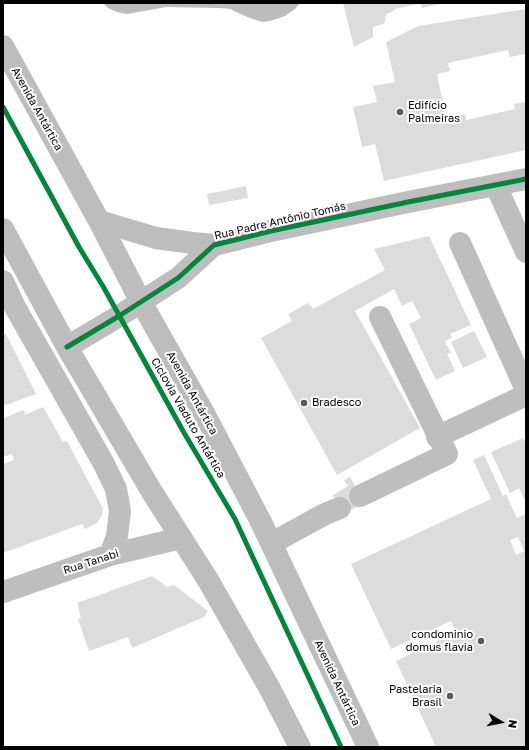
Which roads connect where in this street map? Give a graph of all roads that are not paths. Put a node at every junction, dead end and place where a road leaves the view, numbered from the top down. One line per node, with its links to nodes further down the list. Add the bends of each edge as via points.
1 (3, 46): 4 (main road, Avenida Antártica)
2 (526, 180): 3 (street, Rua Padre Antônio Tomás)
3 (496, 186): 7 (street, Rua Padre Antônio Tomás, via 408,202); 8 (street)
4 (99, 221): 7 (main road, via 156,238); 10 (main road, Avenida Antártica)
5 (3, 229): 12 (main road)
6 (460, 243): 13 (street)
7 (214, 245): 10 (street, Rua Padre Antônio Tomás, via 178,278)
8 (526, 252)
9 (3, 281): 20 (street, via 116,489 120,511 117,536)
10 (141, 302): 12 (street, Rua Padre Antônio Tomás); 19 (main road, Avenida Antártica, via 205,414)
11 (380, 317): 15 (street)
12 (67, 347): 18 (main road)
13 (526, 390)
14 (526, 395): 15 (street)
15 (437, 437): 16 (street, via 447,454)
16 (360, 496)
17 (340, 508): 19 (street)
18 (181, 538): 20 (street, Rua Tanabi); 22 (main road, via 270,688)
19 (272, 543): 23 (main road, Avenida Antártica)
20 (110, 555): 21 (street, Rua Tanabi)
21 (3, 592)
22 (300, 747)
23 (368, 747)

